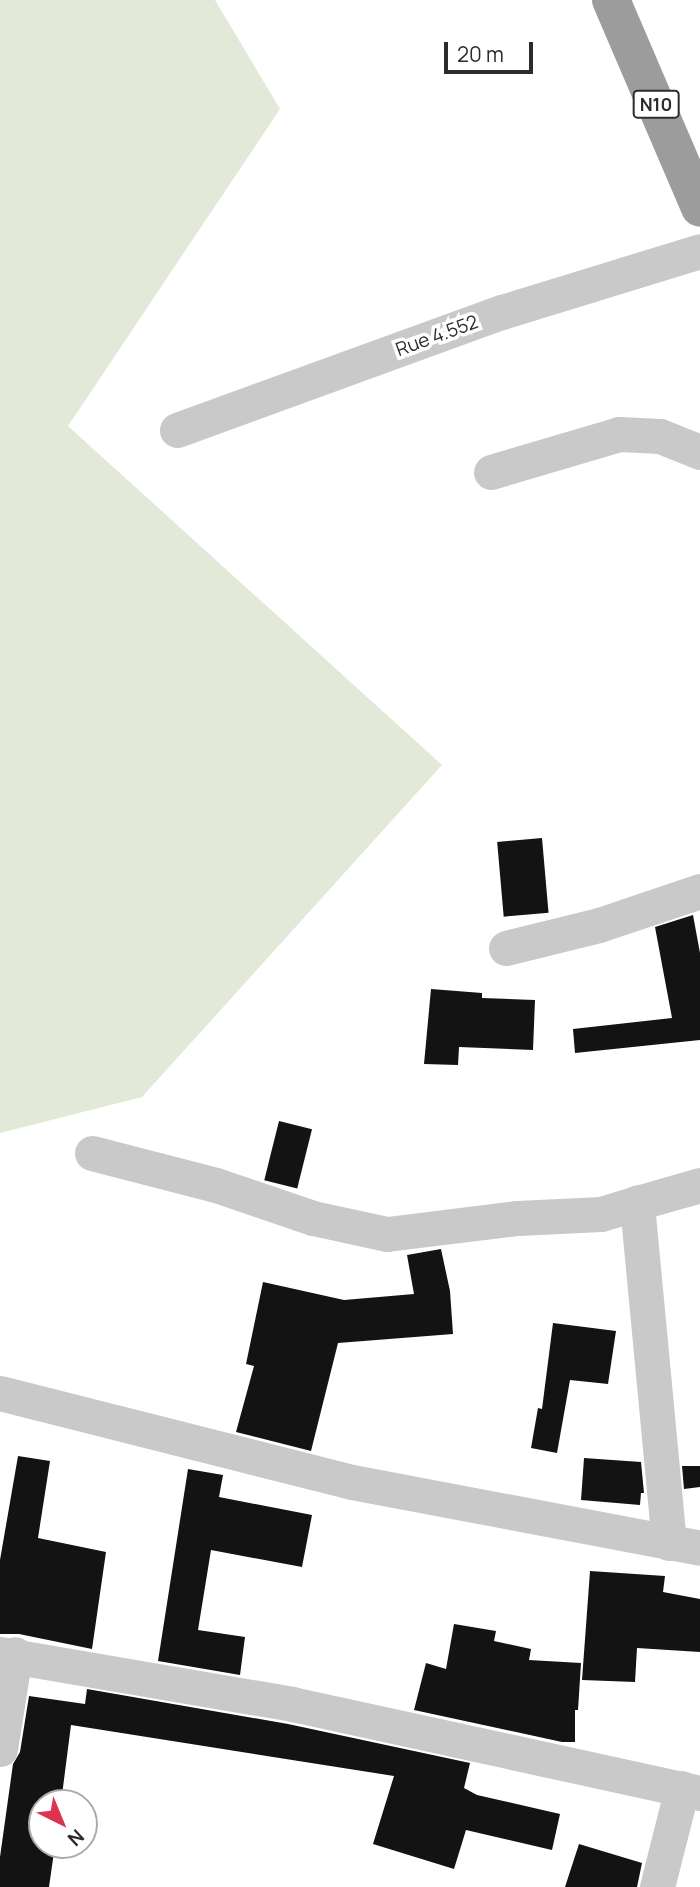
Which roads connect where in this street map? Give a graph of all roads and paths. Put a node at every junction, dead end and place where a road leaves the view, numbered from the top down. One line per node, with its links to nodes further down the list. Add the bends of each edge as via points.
1 (611, 0): 2 (highway, N10)
2 (700, 208)
3 (700, 251): 4 (street, Rue 4.552, via 502,312)
4 (177, 430)
5 (700, 452): 6 (street, via 660,436 619,434)
6 (491, 472)
7 (700, 891): 8 (street, via 599,925)
8 (506, 948)
9 (92, 1153): 11 (street, via 387,1234 518,1218 601,1214)
10 (700, 1185): 11 (street)
11 (637, 1203): 13 (street)
12 (0, 1393): 13 (street, via 352,1482)
13 (685, 1545)
14 (8, 1654): 15 (street); 16 (street, via 292,1704)
15 (0, 1749)
16 (691, 1791): 17 (street)
17 (657, 1887)

